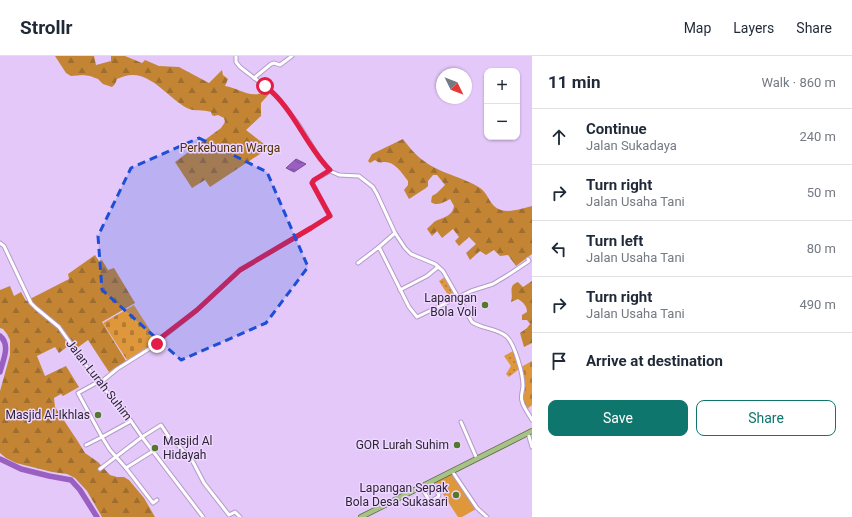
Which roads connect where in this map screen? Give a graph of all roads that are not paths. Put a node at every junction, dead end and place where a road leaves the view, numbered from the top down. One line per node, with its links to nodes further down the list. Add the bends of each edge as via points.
1 (236, 56): 3 (street, via 237,65)
2 (292, 56): 3 (street, via 280,65 271,64)
3 (254, 78): 4 (street, via 283,102)
4 (330, 170): 5 (street, via 339,175 359,176 370,184); 13 (street, via 312,183 329,216 240,270 197,310 158,340 157,344)
5 (395, 233): 7 (street); 10 (street, via 411,254)
6 (0, 243): 13 (street, Jalan Lurah Suhim, via 4,246 31,303 59,328)
7 (379, 247): 9 (street); 11 (street)
8 (528, 259): 12 (street, via 529,261 499,280)
9 (358, 263)
10 (438, 267): 11 (street, via 428,276); 12 (street, via 447,277)
11 (400, 290): 12 (street, via 417,317)
12 (457, 298): 14 (street, via 470,320 501,333 511,342 522,375 522,401)
13 (99, 383): 15 (street, Jalan Lurah Suhim); 18 (street, via 78,392)
14 (532, 420)
15 (131, 421): 18 (street); 19 (street, Jalan Lurah Suhim)
16 (461, 422): 24 (street)
17 (530, 432): 21 (street); 24 (main road)
18 (102, 437): 20 (street); 23 (street)
19 (142, 437): 22 (street, Jalan Lurah Suhim); 23 (street); 32 (street, via 162,426 173,443 177,444 193,462 205,484 229,514 235,512)
20 (86, 445)
21 (532, 446)
22 (153, 452): 25 (street); 31 (street, Jalan Lurah Suhim)
23 (116, 456): 25 (street); 26 (street)
24 (477, 459): 27 (main road)
25 (126, 468): 30 (street, via 153,503)
26 (100, 469)
27 (452, 471): 28 (main road); 34 (street, via 476,508)
28 (431, 482): 29 (main road); 29 (street, via 439,495 431,501)
29 (420, 487): 33 (main road)
30 (157, 500)
31 (203, 517)
32 (240, 517)
33 (361, 517)
34 (487, 517)

